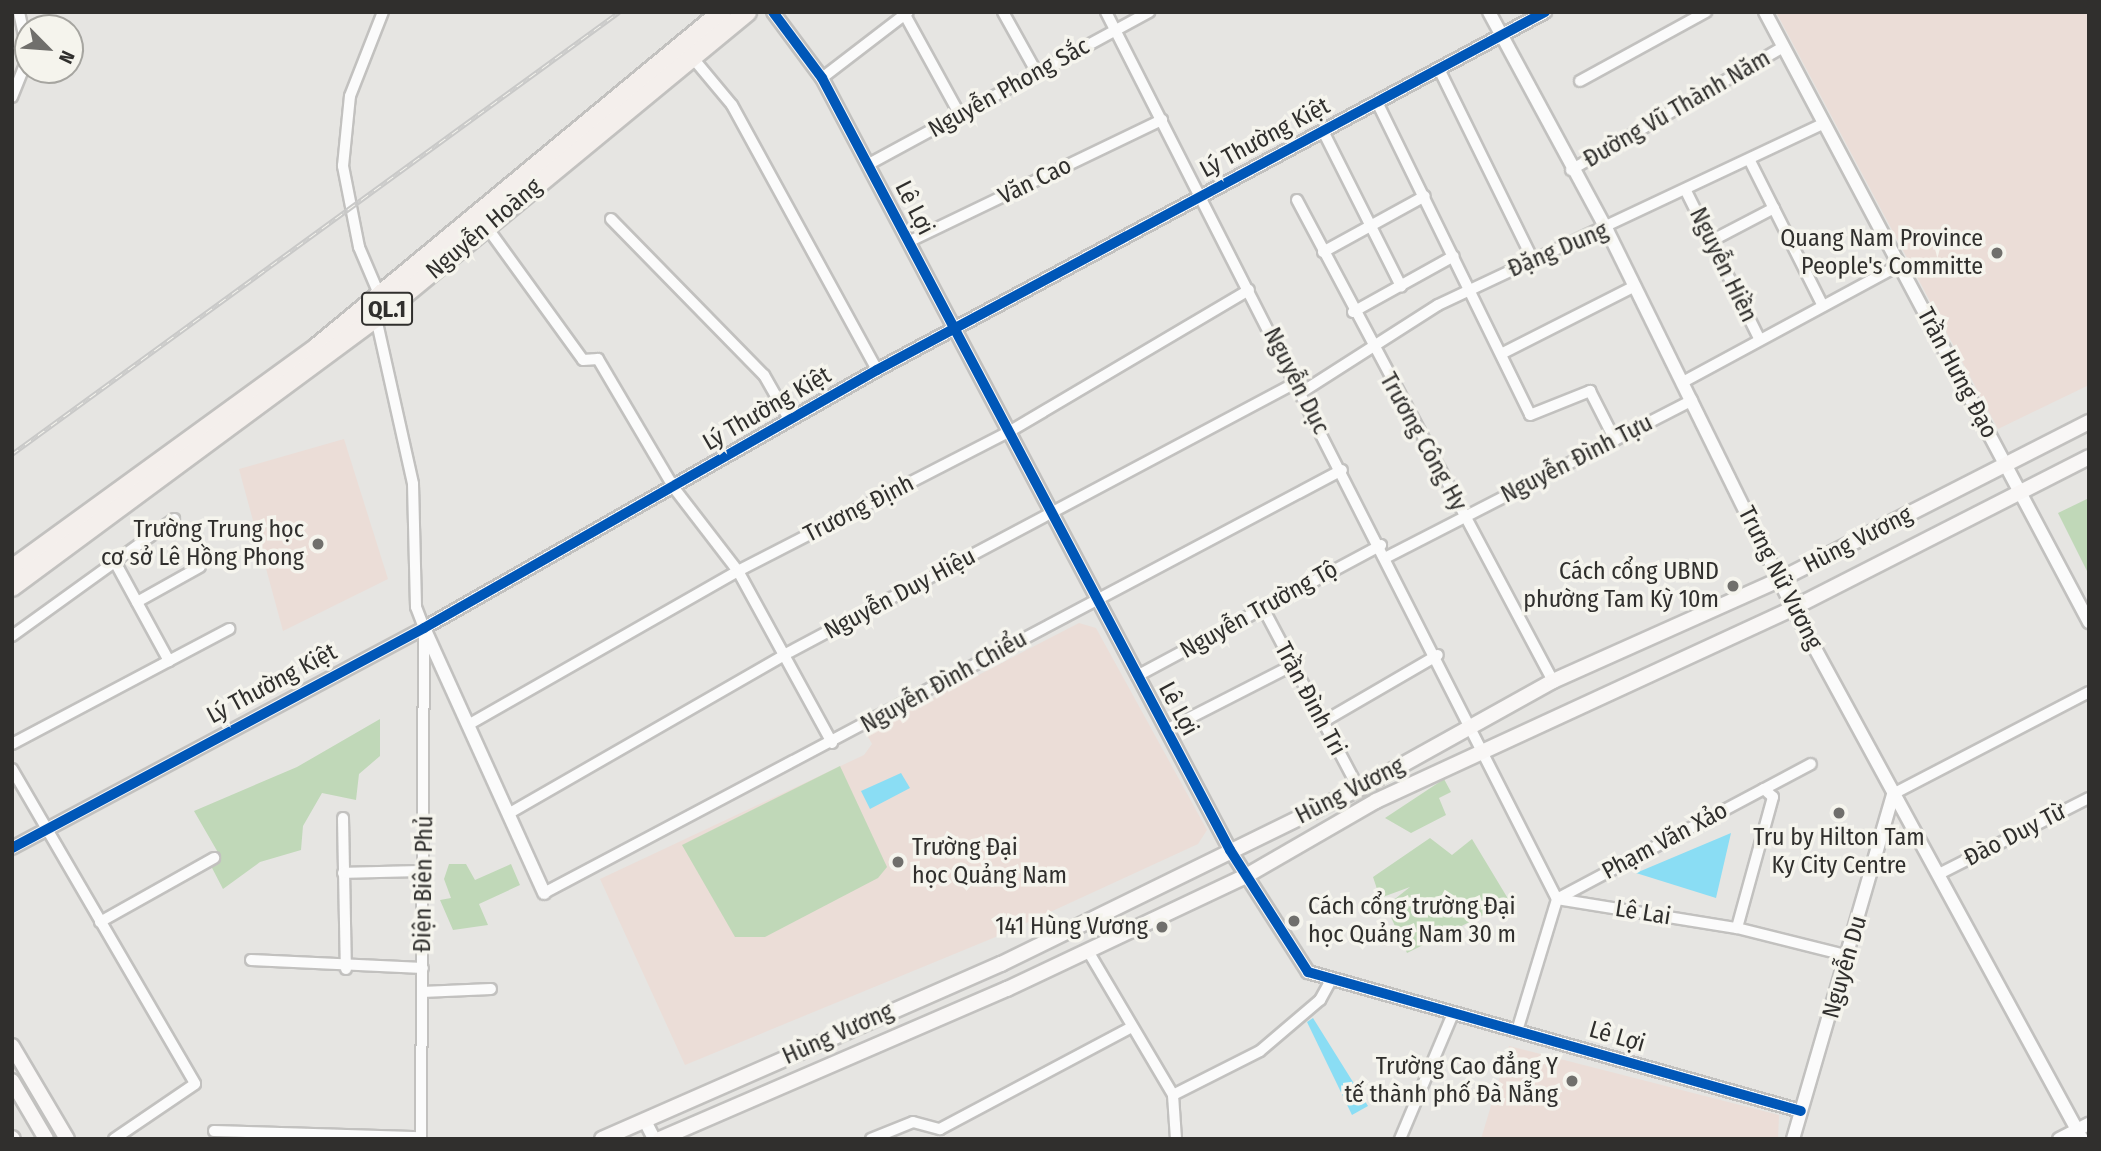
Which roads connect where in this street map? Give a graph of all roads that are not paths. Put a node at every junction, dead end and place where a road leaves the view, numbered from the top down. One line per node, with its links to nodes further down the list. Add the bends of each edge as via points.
1 (383, 12): 49 (street, via 350,96 343,166 359,247)
2 (722, 12): 26 (highway, Nguyễn Hoàng / QL.1)
3 (747, 12): 16 (highway, Nguyễn Hoàng / QL.1)
4 (773, 12): 19 (street, Lê Lợi)
5 (1003, 12): 18 (street)
6 (1106, 12): 13 (street, Nguyễn Dục)
7 (1149, 12): 13 (street, Nguyễn Phong Sắc)
8 (1489, 12): 14 (street, Trưng Nữ Vương)
9 (1545, 12): 14 (street, Lý Thường Kiệt)
10 (1706, 12): 20 (street)
11 (1765, 12): 15 (street, Trần Hưng Đạo)
12 (906, 14): 19 (street); 22 (street)
13 (1116, 30): 18 (street, Nguyễn Phong Sắc); 23 (street, Nguyễn Dục)
14 (1500, 36): 17 (street, Lý Thường Kiệt); 29 (street, Trưng Nữ Vương)
15 (1783, 47): 24 (street, Trần Hưng Đạo); 29 (street, Đường Vũ Thành Năm)
16 (692, 57): 26 (highway, Nguyễn Hoàng / QL.1); 57 (street, via 732,105)
17 (1439, 69): 21 (street, Lý Thường Kiệt); 43 (street)
18 (1037, 73): 22 (street, Nguyễn Phong Sắc)
19 (822, 78): 28 (street, Lê Lợi)
20 (1580, 80)
21 (1377, 102): 25 (street, Lý Thường Kiệt); 31 (street)
22 (960, 116): 28 (street, Nguyễn Phong Sắc)
23 (1162, 120): 32 (street, Nguyễn Dục); 40 (street, Văn Cao)
24 (1823, 124): 27 (street, Đặng Dung); 44 (street, Trần Hưng Đạo)
25 (1323, 131): 32 (street, Lý Thường Kiệt); 36 (street)
26 (563, 154): 37 (highway, Nguyễn Hoàng / QL.1); 49 (highway, Nguyễn Hoàng / QL.1)
27 (1750, 161): 30 (street, Đặng Dung); 34 (street)
28 (869, 164): 40 (street, Lê Lợi)
29 (1571, 170): 38 (street, Trưng Nữ Vương)
30 (1686, 191): 38 (street, Đặng Dung); 39 (street, Nguyễn Hiền)
31 (1425, 196): 36 (street); 42 (street)
32 (1201, 197): 48 (street, Nguyễn Dục); 53 (street, Lý Thường Kiệt)
33 (1297, 200): 41 (street, Trương Công Hy)
34 (1774, 208): 39 (street); 50 (street)
35 (611, 219): 61 (street, via 764,375)
36 (1371, 225): 41 (street); 45 (street)
37 (486, 226): 52 (highway, Nguyễn Hoàng / QL.1); 68 (street, via 583,359 598,359)
38 (1608, 230): 43 (street, Đặng Dung); 46 (street, Trưng Nữ Vương)
39 (1710, 241): 54 (street, Nguyễn Hiền)
40 (908, 242): 53 (street, Lê Lợi)
41 (1323, 251): 51 (street, Trương Công Hy)
42 (1454, 256): 45 (street); 47 (street)
43 (1533, 260): 47 (street, Đặng Dung)
44 (1899, 265): 50 (street); 66 (street, Trần Hưng Đạo)
45 (1401, 286): 51 (street)
46 (1635, 286): 56 (street); 58 (street, Trưng Nữ Vương)
47 (1472, 289): 55 (street, Đặng Dung); 56 (street)
48 (1249, 290): 59 (street, Nguyễn Dục); 63 (street, Trương Định)
49 (379, 294): 77 (highway, Nguyễn Hoàng / QL.1, via 316,348)
50 (1823, 306): 54 (street)
51 (1353, 312): 55 (street, Trương Công Hy)
52 (376, 318): 80 (highway, Nguyễn Hoàng / QL.1); 86 (street, Điện Biên Phủ, via 413,484 416,607)
53 (953, 332): 57 (street, Lý Thường Kiệt); 63 (street, Lê Lợi)
54 (1760, 340): 58 (street)
55 (1370, 346): 59 (street, Đặng Dung); 71 (street, Trương Công Hy)
56 (1503, 352): 64 (street, via 1532,418 1590,391)
57 (877, 370): 61 (street, Lý Thường Kiệt)
58 (1683, 382): 60 (street, Trưng Nữ Vương)
59 (1300, 387): 67 (street, Nguyễn Dục); 70 (street, Nguyễn Duy Hiệu)
60 (1692, 400): 64 (street, Nguyễn Đình Tựu); 79 (street, Trưng Nữ Vương)
61 (789, 419): 68 (street, Lý Thường Kiệt)
62 (2089, 422): 66 (main road, Hùng Vương)
63 (1007, 433): 70 (street, Lê Lợi); 78 (street, Trương Định)
64 (1615, 440): 71 (street, Nguyễn Đình Tựu)
65 (2089, 457): 69 (main road, Hùng Vương)
66 (2006, 464): 69 (street, Trần Hưng Đạo); 79 (main road, Hùng Vương)
67 (1342, 470): 73 (street, Nguyễn Dục); 81 (street, Nguyễn Đình Chiểu)
68 (674, 488): 78 (street); 86 (street, Lý Thường Kiệt)
69 (2021, 491): 84 (main road, Hùng Vương); 85 (street, Trần Hưng Đạo)
70 (1051, 515): 81 (street, Lê Lợi); 89 (street, Nguyễn Duy Hiệu)
71 (1465, 518): 74 (street, Nguyễn Đình Tựu); 94 (street, Trương Công Hy)
72 (174, 519): 75 (street)
73 (1381, 545): 74 (street, Nguyễn Dục); 83 (street, Nguyễn Trường Tộ)
74 (1387, 556): 90 (street, Nguyễn Dục)
75 (115, 562): 82 (street); 88 (street)
76 (200, 567): 82 (street)
77 (12, 569)
78 (738, 571): 89 (street); 97 (street, Trương Định)
79 (1779, 580): 84 (street, Trưng Nữ Vương); 94 (main road, Hùng Vương)
80 (12, 587)
81 (1096, 599): 93 (street, Lê Lợi); 100 (street, Nguyễn Đình Chiểu)
82 (137, 602): 91 (street)
83 (1263, 608): 92 (street, Trần Đình Tri); 93 (street, Nguyễn Trường Tộ)
84 (1793, 608): 102 (main road, Hùng Vương); 107 (street, Trưng Nữ Vương)
85 (2089, 622)
86 (424, 628): 97 (street); 111 (street, Lý Thường Kiệt); 115 (street, Điện Biên Phủ)
87 (229, 629): 91 (street)
88 (12, 636)
89 (784, 655): 100 (street); 109 (street, Nguyễn Duy Hiệu)
90 (1438, 655): 96 (street); 98 (street, Nguyễn Dục)
91 (169, 661): 101 (street)
92 (1290, 666): 96 (street, Trần Đình Tri); 99 (street)
93 (1137, 676): 99 (street, Lê Lợi)
94 (1553, 681): 98 (main road, Hùng Vương)
95 (2089, 692): 107 (street)
96 (1321, 723): 105 (street, Trần Đình Tri)
97 (468, 725): 109 (street)
98 (1474, 725): 102 (street, Nguyễn Dục); 105 (main road, Hùng Vương)
99 (1166, 730): 113 (street, Lê Lợi)
100 (832, 743): 119 (street, Nguyễn Đình Chiểu)
101 (12, 744)
102 (1484, 751): 118 (main road, Hùng Vương, via 1376,801); 120 (street)
103 (1811, 764): 106 (street)
104 (12, 769): 111 (street)
105 (1359, 789): 113 (main road, Hùng Vương)
106 (1764, 789): 120 (street, Phạm Văn Xảo); 122 (street, Phạm Văn Xảo, via 1773,797)
107 (1893, 794): 117 (street, Trưng Nữ Vương); 124 (street, Nguyễn Du)
108 (2089, 797): 117 (street, Đào Duy Từ)
109 (508, 814): 119 (street)
110 (343, 818): 116 (street)
111 (45, 829): 112 (street, Lý Thường Kiệt); 121 (street)
112 (12, 848)
113 (1230, 850): 118 (street, Lê Lợi); 139 (main road, Hùng Vương, via 1001,964)
114 (214, 858): 121 (street)
115 (426, 871): 116 (street); 126 (street, Điện Biên Phủ)
116 (343, 873): 127 (street)
117 (1941, 873): 141 (street, Trưng Nữ Vương)
118 (1246, 876): 123 (main road, Hùng Vương); 128 (street, Lê Lợi, via 1290,950 1308,972)
119 (544, 893)
120 (1557, 898): 122 (street, Lê Lai); 133 (street)
121 (100, 922): 147 (street, via 195,1084)
122 (1737, 928): 124 (street, Lê Lai)
123 (1088, 951): 132 (street); 150 (main road, Hùng Vương)
124 (1849, 956): 138 (street, Nguyễn Du)
125 (251, 960): 127 (street)
126 (423, 968): 127 (street); 130 (street, Điện Biên Phủ)
127 (346, 969)
128 (1330, 982): 131 (street, Lê Lợi); 136 (street, via 1320,1000 1259,1052)
129 (491, 989): 130 (street)
130 (422, 992): 143 (street, Điện Biên Phủ)
131 (1452, 1016): 133 (street, Lê Lợi); 153 (street)
132 (1132, 1027): 136 (street); 142 (street)
133 (1517, 1031): 138 (street, Lê Lợi)
134 (12, 1046): 146 (main road)
135 (12, 1081): 145 (main road)
136 (1173, 1095): 152 (street)
137 (12, 1100): 144 (main road)
138 (1801, 1111): 154 (street, Nguyễn Du)
139 (645, 1121): 148 (main road, Hùng Vương); 149 (street)
140 (214, 1130): 143 (street)
141 (2083, 1131): 155 (street)
142 (942, 1134): 151 (street, via 912,1122)
143 (421, 1138)
144 (35, 1139)
145 (46, 1139)
146 (67, 1139)
147 (114, 1139)
148 (602, 1139)
149 (654, 1139)
150 (660, 1139)
151 (872, 1139)
152 (1176, 1139)
153 (1400, 1139)
154 (1793, 1139)
155 (2059, 1139)

